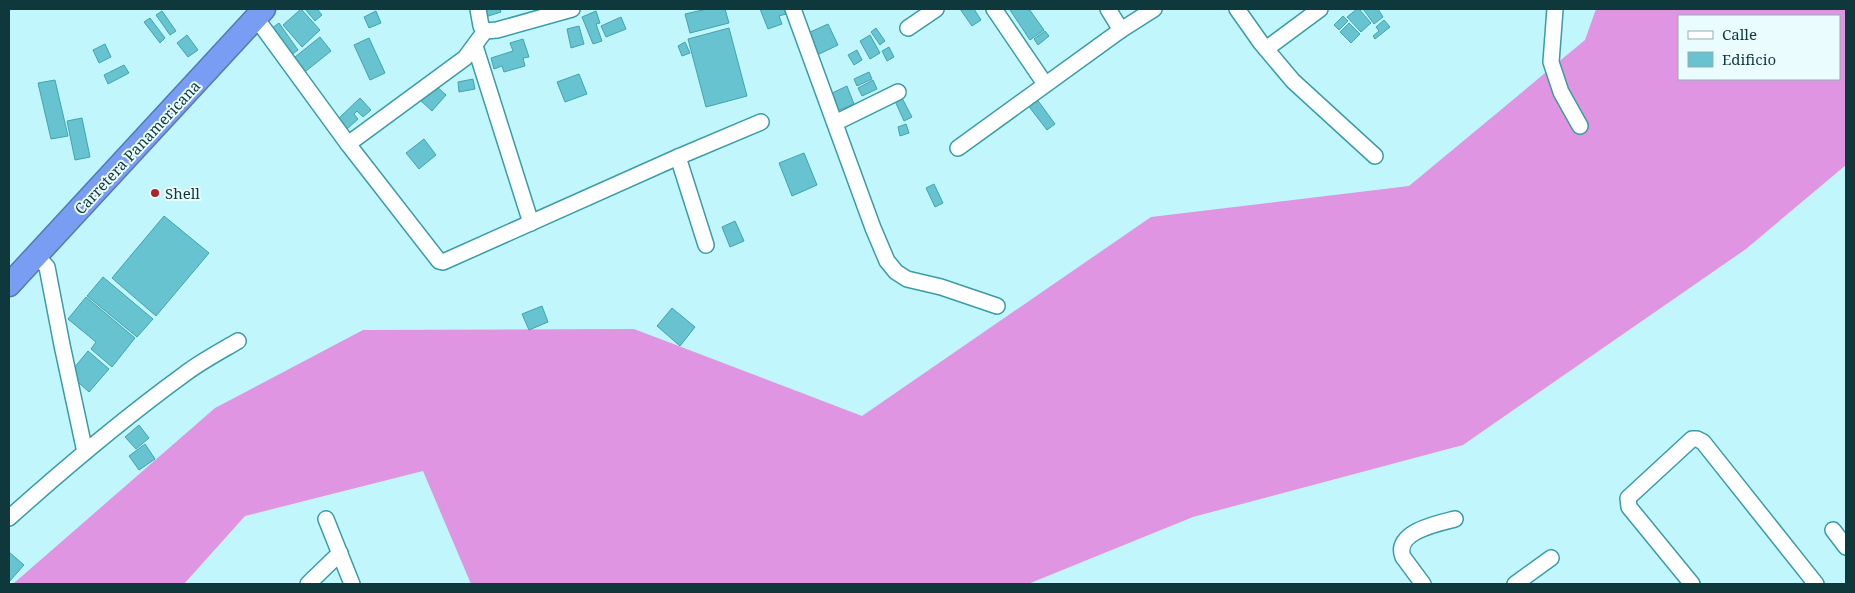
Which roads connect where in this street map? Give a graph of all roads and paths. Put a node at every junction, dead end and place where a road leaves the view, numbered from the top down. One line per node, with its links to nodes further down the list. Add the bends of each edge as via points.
1 (478, 9): 14 (street)
2 (572, 9): 14 (street)
3 (793, 9): 20 (street)
4 (936, 9): 12 (street)
5 (994, 9): 17 (street)
6 (1108, 9): 13 (street)
7 (1154, 9): 13 (street)
8 (1237, 9): 16 (street)
9 (1320, 9): 16 (street)
10 (1555, 9): 21 (street, via 1551,62 1561,92)
11 (260, 14): 22 (street); 28 (highway, Carretera Panamericana)
12 (908, 28)
13 (1121, 30): 17 (street)
14 (485, 31): 15 (street)
15 (475, 46): 22 (street, via 465,58); 26 (street)
16 (1266, 49): 24 (street, via 1307,95)
17 (1045, 84): 23 (street)
18 (898, 92): 20 (street)
19 (761, 122): 25 (street)
20 (835, 123): 30 (street, via 873,228 896,272 906,279 941,286)
21 (1580, 126)
22 (348, 144): 26 (street, via 439,261 447,262)
23 (958, 148)
24 (1375, 156)
25 (678, 157): 26 (street); 27 (street)
26 (531, 223)
27 (706, 245)
28 (36, 255): 29 (highway, Carretera Panamericana); 32 (street, via 47,267)
29 (9, 285)
30 (997, 306)
31 (238, 340): 32 (street, via 188,372)
32 (85, 452): 33 (street)
33 (9, 518)
34 (326, 519): 38 (street)
35 (1455, 519): 42 (street, via 1424,527 1402,545 1403,557)
36 (1832, 530): 37 (street)
37 (1846, 547)
38 (340, 553): 40 (street); 41 (street)
39 (1551, 558): 43 (street)
40 (308, 584)
41 (352, 584)
42 (1423, 584)
43 (1515, 584)
44 (1692, 584): 45 (street, via 1629,507 1628,498 1692,439 1697,439 1703,442)
45 (1816, 584)

